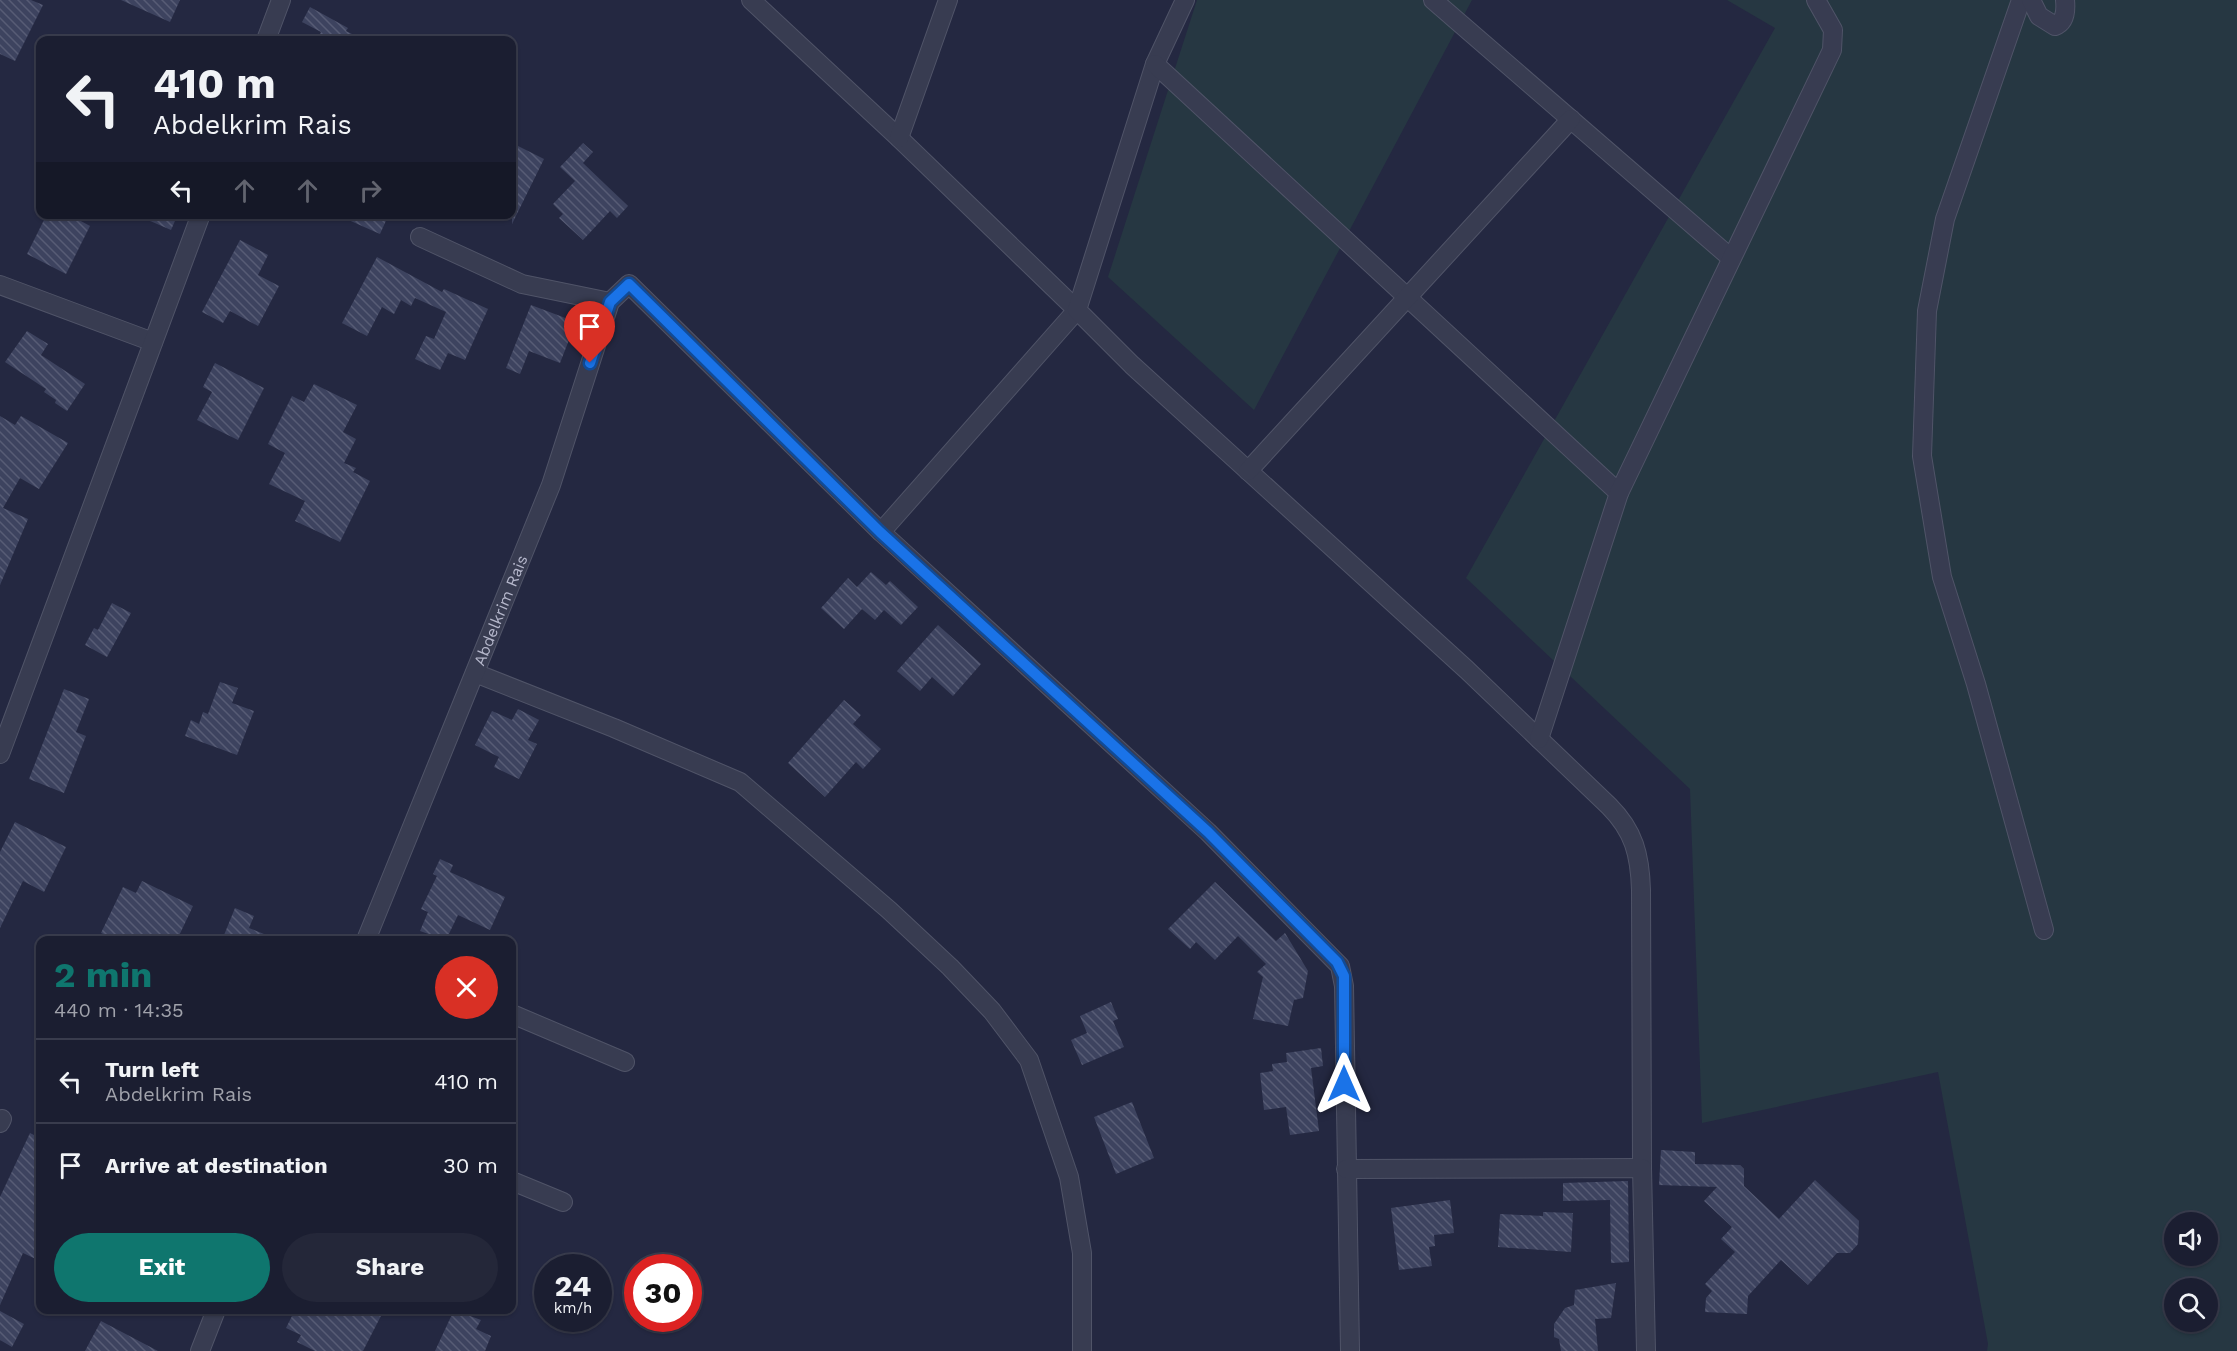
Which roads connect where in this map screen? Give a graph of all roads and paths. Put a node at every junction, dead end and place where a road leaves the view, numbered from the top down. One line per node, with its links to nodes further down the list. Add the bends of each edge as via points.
1 (281, 0): 10 (street)
2 (751, 0): 13 (street)
3 (948, 0): 13 (street)
4 (1185, 0): 11 (street)
5 (1433, 0): 12 (street)
6 (1816, 0): 16 (street, via 1833,30 1832,50)
7 (2021, 0): 28 (street, via 1945,219 1927,311 1922,456 1942,577)
8 (2031, 0): 9 (street, via 2039,16 2055,26 2066,12)
9 (2065, 0)
10 (268, 36)
11 (1155, 64): 18 (street); 20 (street)
12 (1571, 119): 16 (street); 18 (street)
13 (899, 138): 20 (street)
14 (199, 219): 21 (street)
15 (420, 237): 19 (street, via 522,284)
16 (1731, 258): 23 (street)
17 (0, 285): 21 (street)
18 (1407, 297): 22 (street); 23 (street)
19 (610, 302): 24 (street, Abdelkrim Rais, via 629,284); 25 (street, Abdelkrim Rais, via 551,485)
20 (1077, 310): 22 (street); 24 (street)
21 (153, 342): 27 (street)
22 (1248, 471): 26 (street)
23 (1619, 493): 26 (street)
24 (880, 532): 33 (street, via 1208,832 1340,966 1344,986)
25 (475, 673): 29 (street, Abdelkrim Rais); 38 (street, via 740,782 889,910 992,1011 1029,1060 1069,1177 1082,1253)
26 (1539, 739): 32 (street, via 1621,818 1637,851 1641,890)
27 (0, 754)
28 (2044, 930)
29 (368, 936)
30 (516, 1016): 31 (street)
31 (625, 1062)
32 (1642, 1168): 33 (street); 40 (street)
33 (1346, 1169): 39 (street)
34 (516, 1183): 35 (street)
35 (562, 1202)
36 (214, 1314): 37 (street)
37 (200, 1351)
38 (1082, 1351)
39 (1350, 1351)
40 (1646, 1351)

